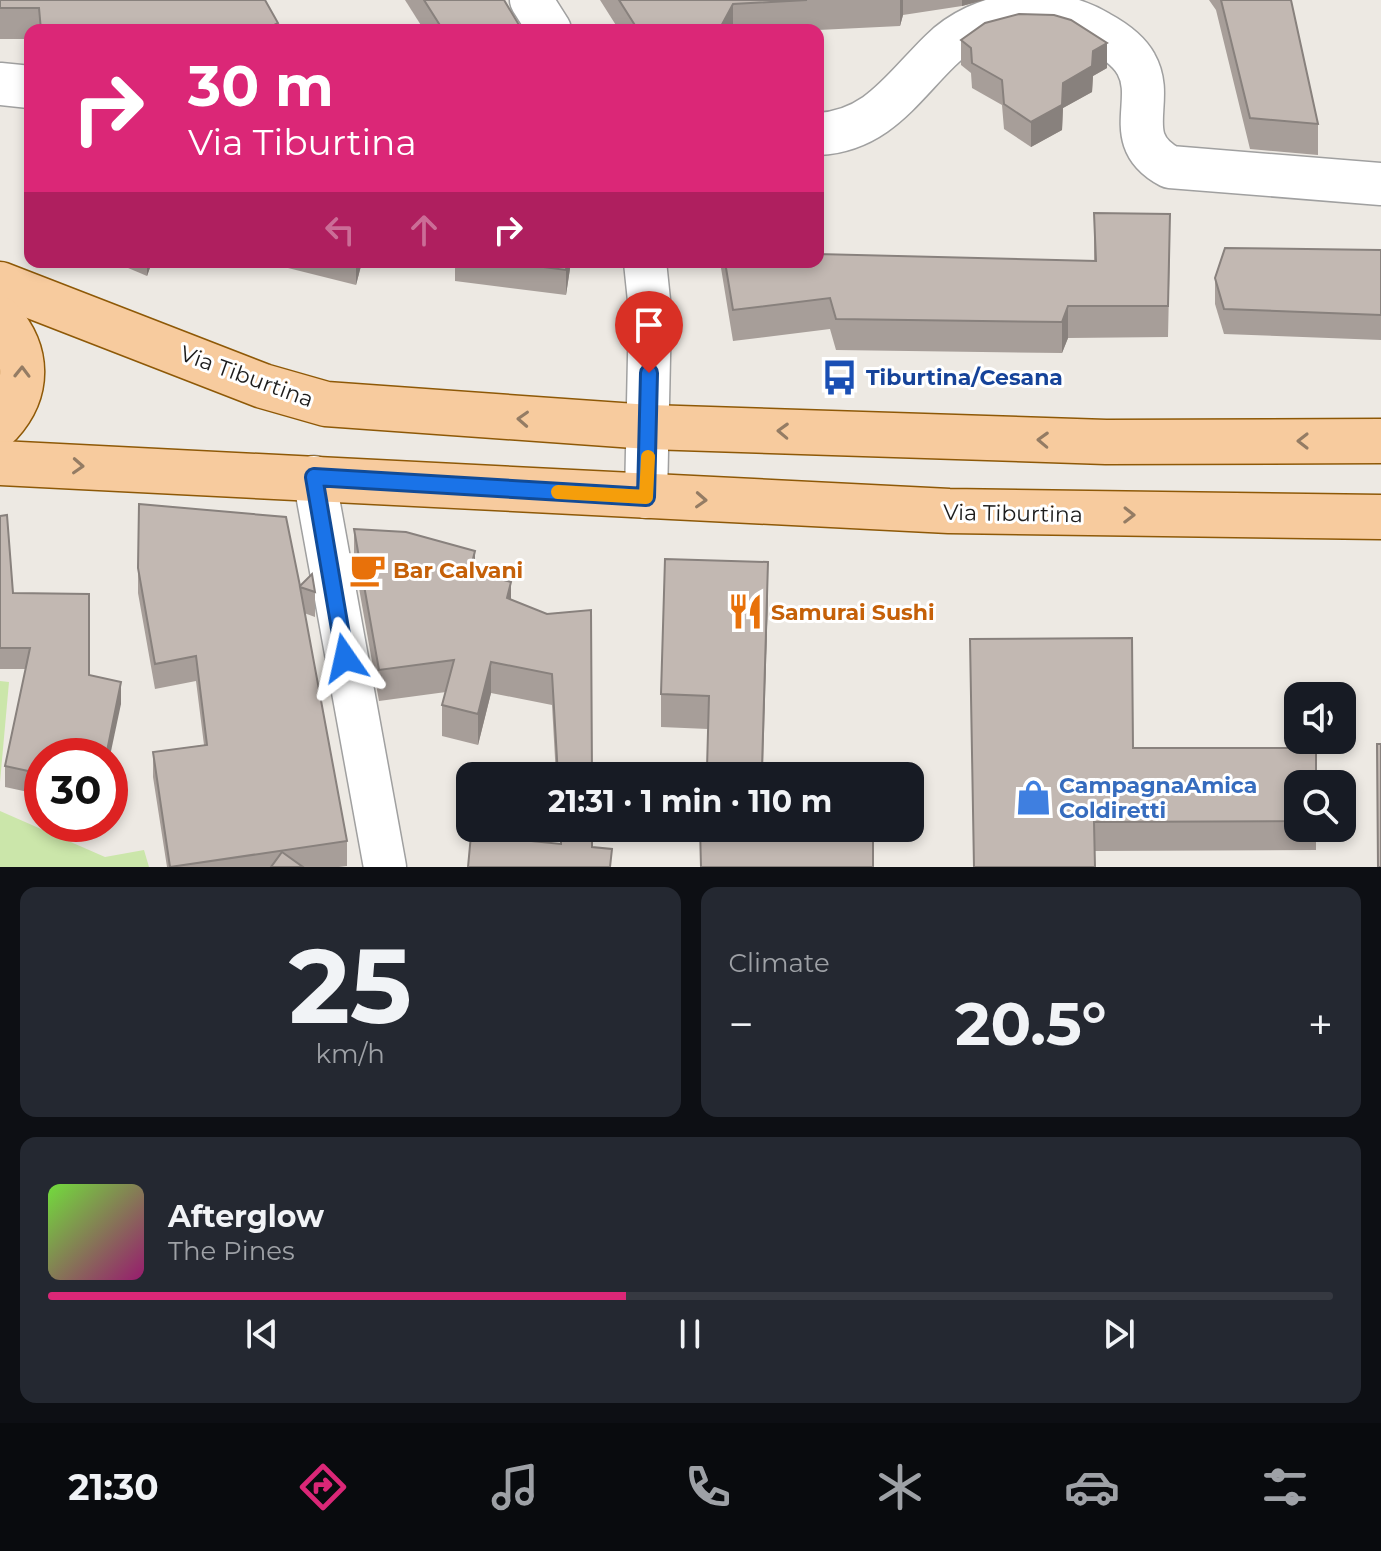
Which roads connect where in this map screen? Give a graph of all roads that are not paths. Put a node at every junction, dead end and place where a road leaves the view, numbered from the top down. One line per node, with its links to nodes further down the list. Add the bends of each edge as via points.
1 (531, 0): 3 (street)
2 (1106, 19): 6 (street, via 1078,22 1040,13 996,19 956,37 896,101 871,119); 7 (street, via 1136,63 1141,131 1157,160 1184,170)
3 (546, 24)
4 (0, 84): 5 (street)
5 (24, 86)
6 (824, 133)
7 (1381, 184)
8 (646, 268): 12 (street)
9 (0, 284): 12 (main road, Via Tiburtina, one-way to 9, via 409,412 292,397)
10 (0, 319): 11 (main road, one-way to 10, via 16,403 24,367 18,345)
11 (0, 424)
12 (649, 427): 13 (main road, Via Tiburtina, one-way to 12, via 1106,442); 16 (street)
13 (1381, 441)
14 (0, 463): 15 (main road, Via Tiburtina, one-way to 15)
15 (314, 477): 16 (main road, Via Tiburtina); 18 (street)
16 (646, 497): 17 (main road, Via Tiburtina, one-way to 17, via 963,512)
17 (1381, 517)
18 (385, 866)

